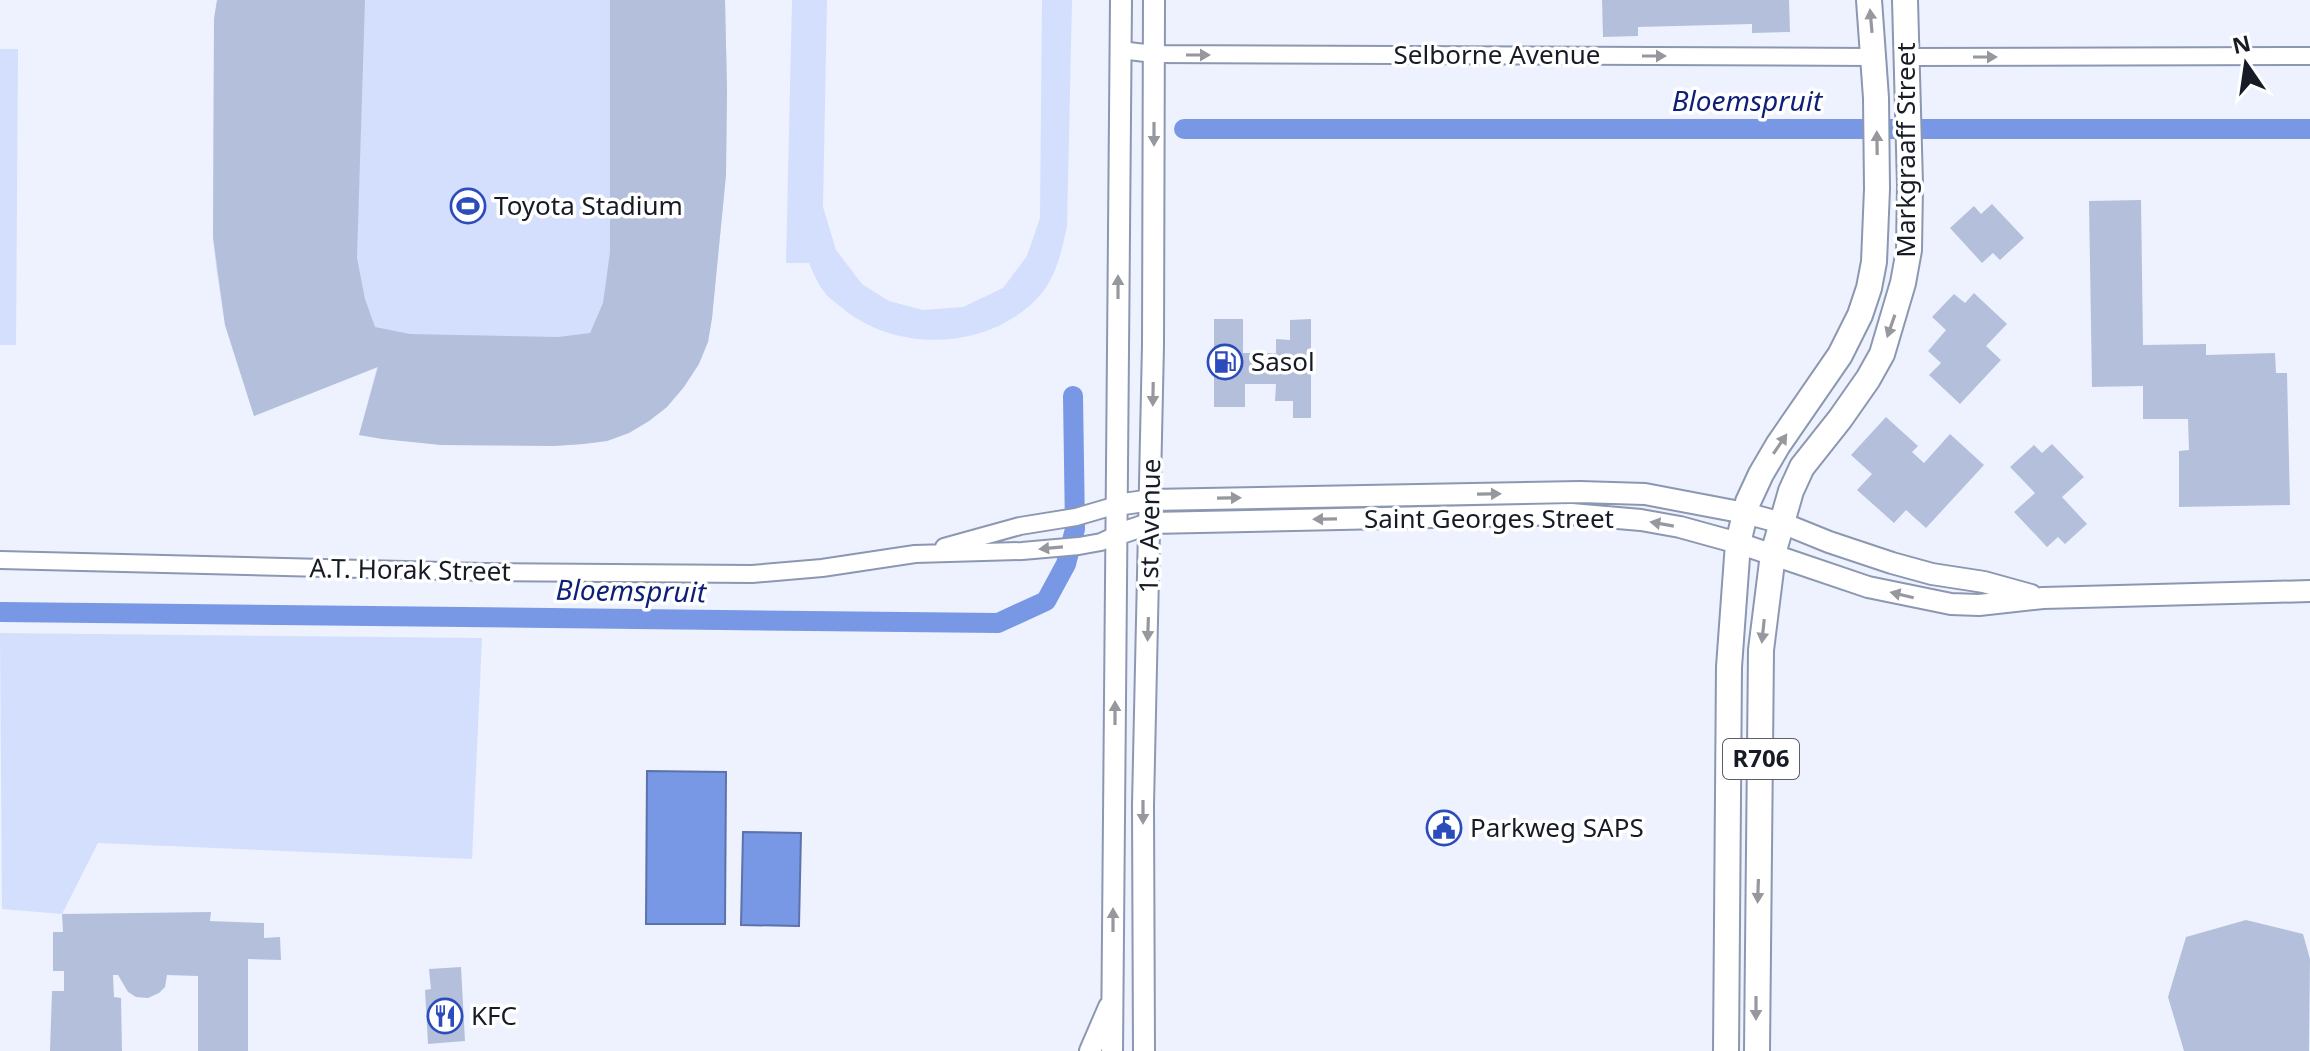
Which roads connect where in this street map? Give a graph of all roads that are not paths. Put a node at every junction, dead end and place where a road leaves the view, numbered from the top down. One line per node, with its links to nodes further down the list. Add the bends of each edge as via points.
1 (1121, 0): 5 (street, 1st Avenue)
2 (1154, 0): 6 (street, 1st Avenue)
3 (1869, 0): 8 (main road, Markgraaff Street / R706, one-way to 3)
4 (1905, 0): 9 (main road, Markgraaff Street / R706)
5 (1120, 50): 6 (street, Selborne Avenue); 11 (street, 1st Avenue, one-way to 5)
6 (1154, 54): 8 (street, Selborne Avenue, one-way to 8); 10 (street, 1st Avenue, one-way to 10)
7 (2310, 56): 9 (street, one-way to 7)
8 (1873, 57): 12 (main road, Markgraaff Street / R706, one-way to 8, via 1761,474 1840,355 1860,315 1874,262)
9 (1907, 57): 14 (main road, Markgraaff Street / R706, one-way to 14, via 1909,250 1897,308 1868,379 1802,467)
10 (1151, 500): 11 (street, Saint Georges Street); 12 (street, Saint Georges Street, one-way to 12, via 1580,492 1645,494); 13 (street, 1st Avenue)
11 (1117, 505): 15 (street, 1st Avenue); 17 (street, A.T. Horak Street)
12 (1745, 513): 14 (street, Saint Georges Street); 16 (main road, Markgraaff Street / R706)
13 (1151, 523): 15 (street, Saint Georges Street); 16 (street, Saint Georges Street, one-way to 13, via 1641,520 1571,514); 25 (street, 1st Avenue, one-way to 25, via 1143,805)
14 (1782, 523): 18 (main road, Markgraaff Street / R706); 21 (street, Saint Georges Street, via 1892,563)
15 (1116, 535): 17 (street, A.T. Horak Street, one-way to 17, via 1079,546); 22 (street, 1st Avenue, one-way to 15)
16 (1738, 543): 18 (street, Saint Georges Street); 26 (main road, R706, via 1729,667)
17 (915, 554): 19 (street, A.T. Horak Street, via 822,568 694,575)
18 (1773, 554): 21 (street, Saint Georges Street, one-way to 18, via 1979,605 1918,599); 27 (main road, R706, one-way to 27, via 1761,650)
19 (0, 560)
20 (2310, 591): 21 (street, Saint Georges Street)
21 (2043, 598)
22 (1112, 998): 23 (street); 24 (street, 1st Avenue)
23 (1090, 1051)
24 (1112, 1051)
25 (1144, 1051)
26 (1726, 1051)
27 (1757, 1051)

